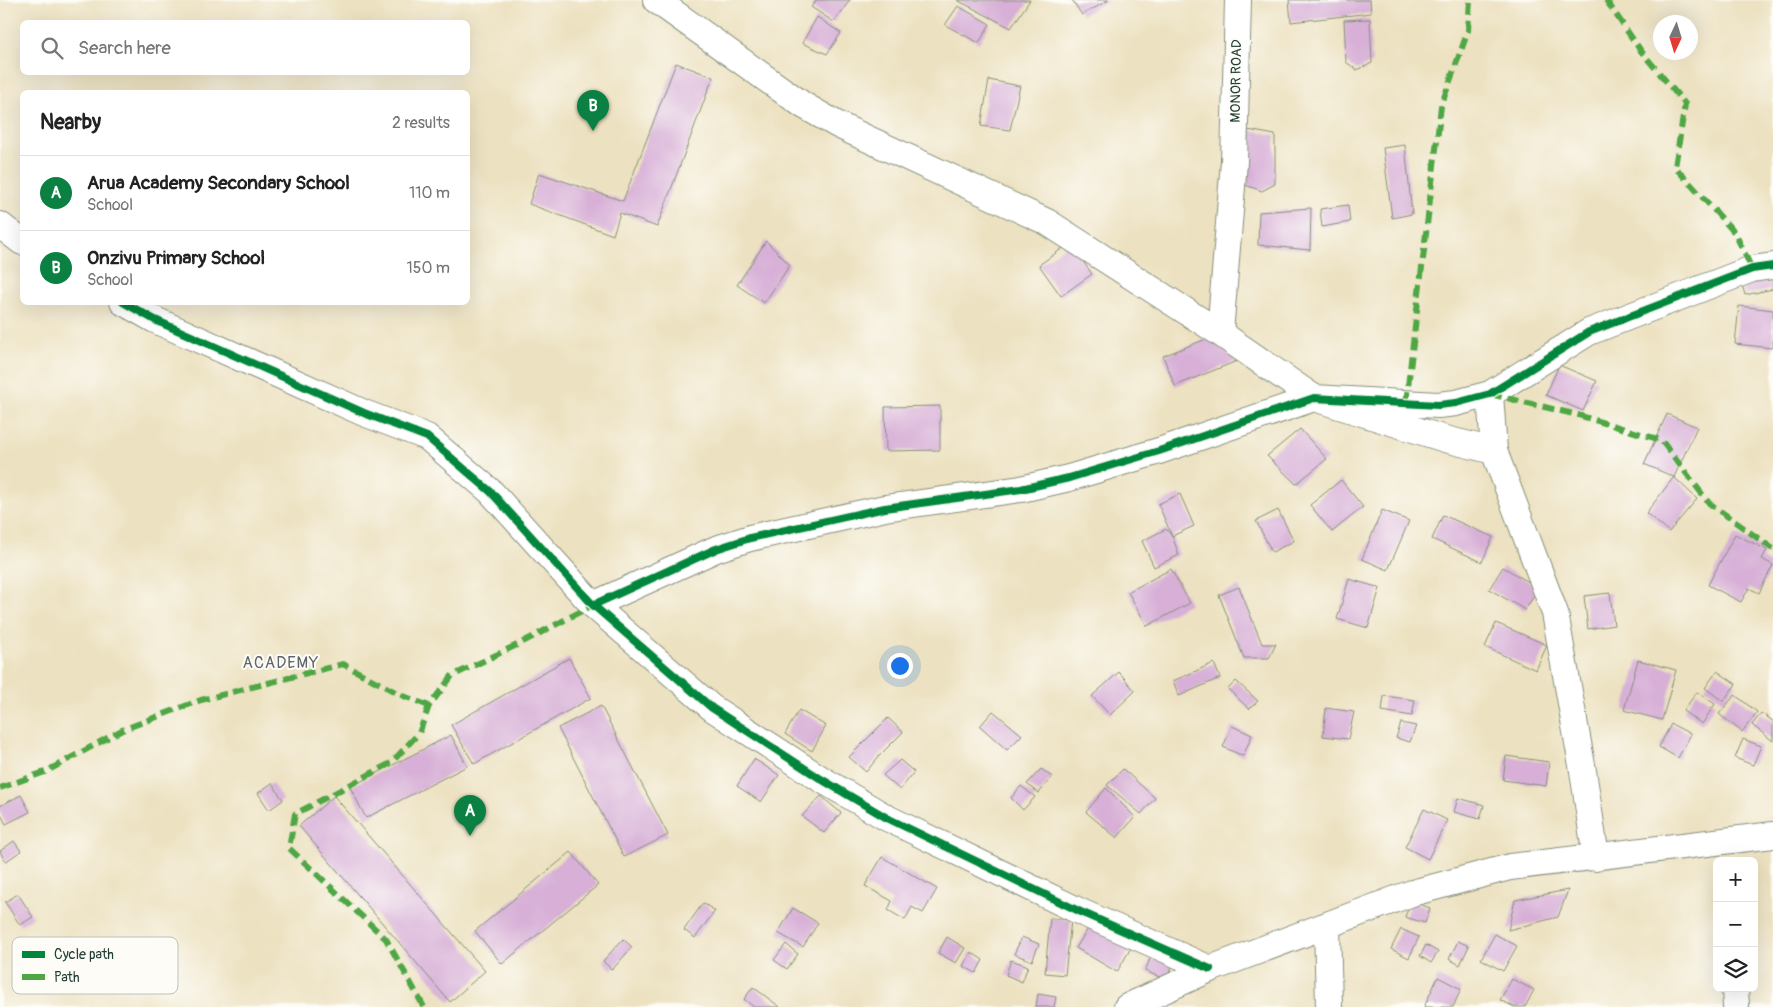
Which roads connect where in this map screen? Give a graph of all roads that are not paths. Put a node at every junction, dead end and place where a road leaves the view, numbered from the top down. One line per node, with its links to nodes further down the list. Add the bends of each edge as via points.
1 (656, 0): 7 (street, via 803,105 838,125 1047,222)
2 (1238, 0): 7 (street, MONOR ROAD, via 1234,162)
3 (0, 224): 4 (street)
4 (20, 240)
5 (1773, 266): 8 (street, via 1752,269 1589,332)
6 (128, 305): 11 (street, via 346,405 427,437 491,492)
7 (1220, 333): 9 (street)
8 (1490, 394): 9 (street, via 1438,404); 10 (street)
9 (1314, 398): 10 (street); 11 (street, via 1069,478 1021,489 885,508 750,538 716,549)
10 (1494, 451): 14 (street, via 1555,613)
11 (593, 605): 16 (street, via 712,708 887,818 1083,913)
12 (1773, 834): 13 (street)
13 (1722, 851): 14 (street)
14 (1596, 858): 15 (street, via 1510,867 1412,893)
15 (1327, 925): 16 (street); 19 (street)
16 (1210, 969): 18 (street)
17 (1734, 992): 20 (street)
18 (1127, 1007)
19 (1329, 1007)
20 (1736, 1007)

